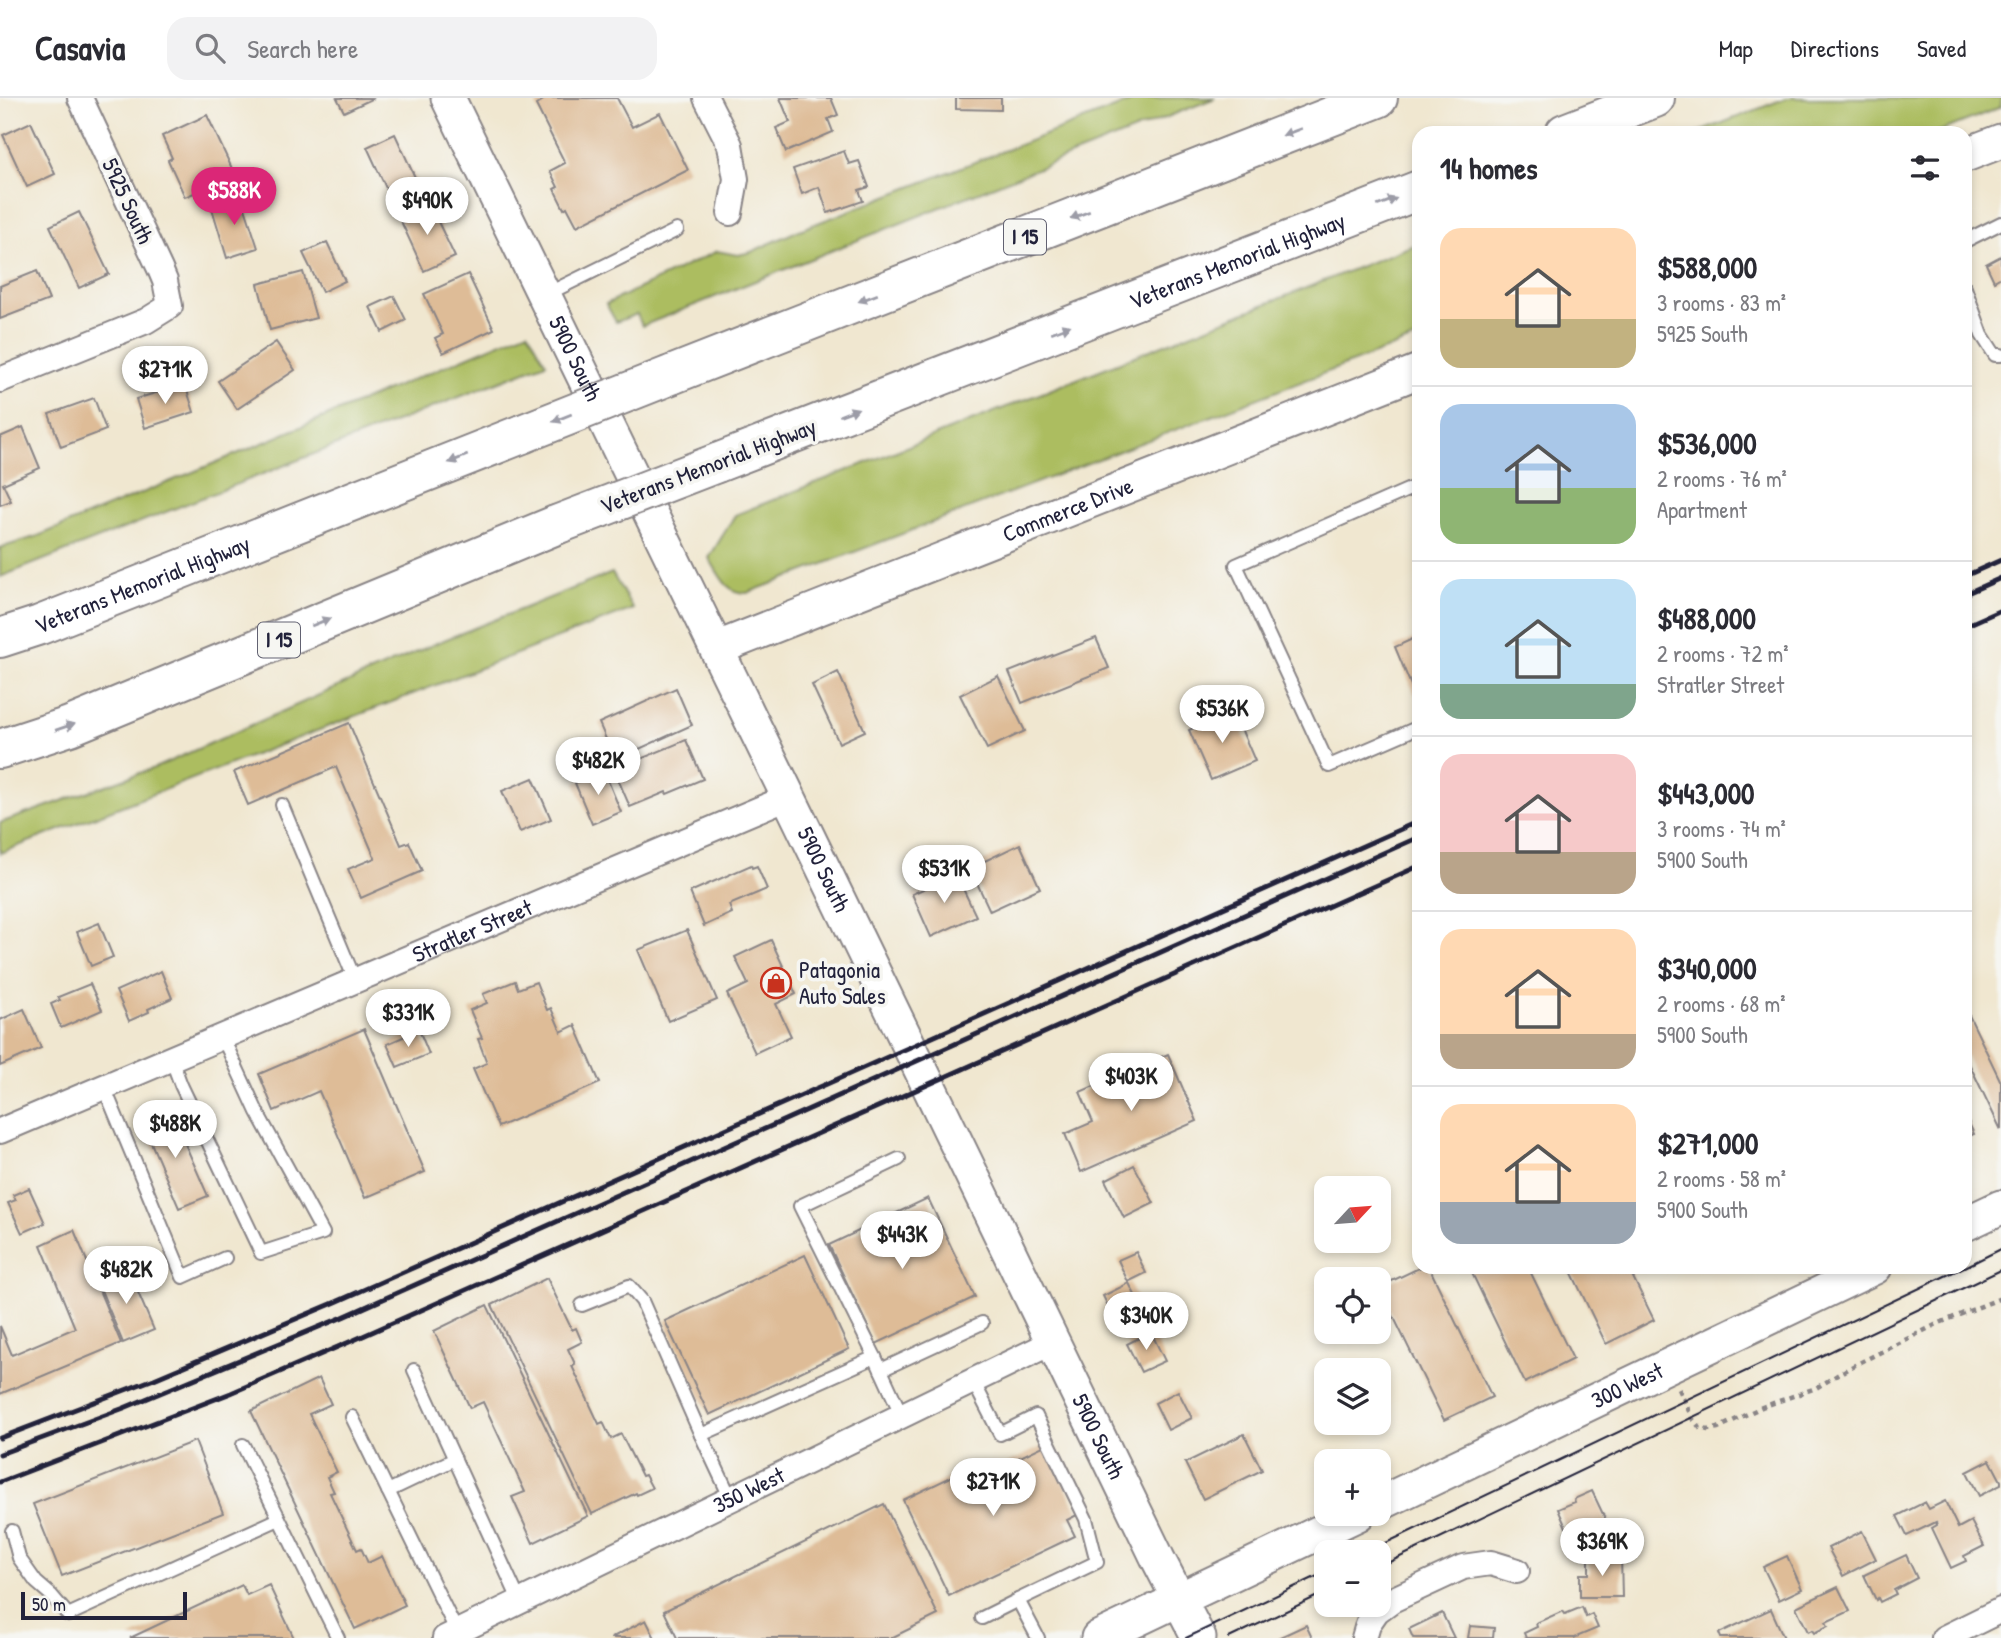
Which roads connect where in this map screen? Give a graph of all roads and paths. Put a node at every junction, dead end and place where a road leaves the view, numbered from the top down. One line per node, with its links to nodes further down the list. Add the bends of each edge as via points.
1 (80, 98): 18 (street, 5925 South, via 160,269 170,306 139,324)
2 (448, 98): 14 (street, 5900 South)
3 (706, 98): 10 (street, via 730,145 736,178)
4 (1378, 98): 20 (highway, Veterans Memorial Highway / I 15, one-way to 20, bridge)
5 (1655, 98): 6 (highway)
6 (1583, 126)
7 (2001, 141): 8 (street)
8 (1972, 152)
9 (1412, 193): 23 (highway, Veterans Memorial Highway / I 15, one-way to 9, bridge, via 70,726 556,525)
10 (730, 213)
11 (2001, 223): 13 (lane)
12 (677, 230): 14 (lane)
13 (1972, 238)
14 (545, 295): 21 (street, 5900 South)
15 (1972, 316): 16 (lane, via 1995,355)
16 (2001, 355)
17 (1412, 374): 21 (street, Commerce Drive)
18 (0, 380)
19 (1412, 488): 22 (lane, via 1236,565 1329,766)
20 (0, 638)
21 (718, 648): 24 (street, 5900 South)
22 (1412, 730)
23 (0, 749)
24 (788, 797): 26 (street, Stratler Street); 39 (street, 5900 South)
25 (282, 805): 26 (lane)
26 (355, 980): 27 (street, Stratler Street)
27 (222, 1036): 28 (street, Stratler Street); 28 (lane, via 257,1112 323,1233 261,1253)
28 (171, 1058): 29 (street, Stratler Street)
29 (104, 1087): 30 (street, Stratler Street); 34 (lane, via 183,1277)
30 (0, 1131)
31 (899, 1159): 40 (lane, via 800,1206)
32 (2001, 1207): 33 (street)
33 (1972, 1221)
34 (225, 1258)
35 (1860, 1274): 41 (street, 300 West)
36 (2001, 1298): 41 (path, via 1937,1324 1816,1388 1718,1428 1700,1428)
37 (582, 1305): 47 (lane, via 629,1286 642,1301)
38 (982, 1324): 43 (lane)
39 (1053, 1342): 44 (street, 350 West); 57 (street, 5900 South)
40 (875, 1357): 43 (lane); 47 (lane)
41 (1668, 1366): 51 (street, 300 West)
42 (414, 1370): 49 (lane)
43 (881, 1370): 45 (lane)
44 (973, 1381): 45 (street, 350 West); 58 (lane, via 1000,1434 1036,1416 1086,1519 1097,1562)
45 (902, 1416): 52 (street, 350 West)
46 (352, 1418): 50 (lane)
47 (701, 1435): 52 (lane)
48 (243, 1446): 53 (lane)
49 (455, 1459): 50 (lane); 59 (lane)
50 (388, 1491): 62 (lane)
51 (1391, 1498)
52 (731, 1499): 59 (street, 350 West)
53 (279, 1519): 55 (lane, via 68,1615 19,1558); 63 (lane)
54 (1333, 1526): 57 (street)
55 (12, 1531)
56 (1517, 1571): 67 (street, via 1491,1563 1464,1567 1392,1600 1377,1611)
57 (1179, 1599): 65 (street); 66 (street, 5900 South)
58 (1018, 1600): 61 (lane); 64 (lane)
59 (520, 1602): 62 (street, 350 West)
60 (2001, 1610): 68 (street)
61 (982, 1618)
62 (451, 1635)
63 (338, 1638)
64 (1038, 1638)
65 (1098, 1638)
66 (1199, 1638)
67 (1364, 1638)
68 (1944, 1638)

